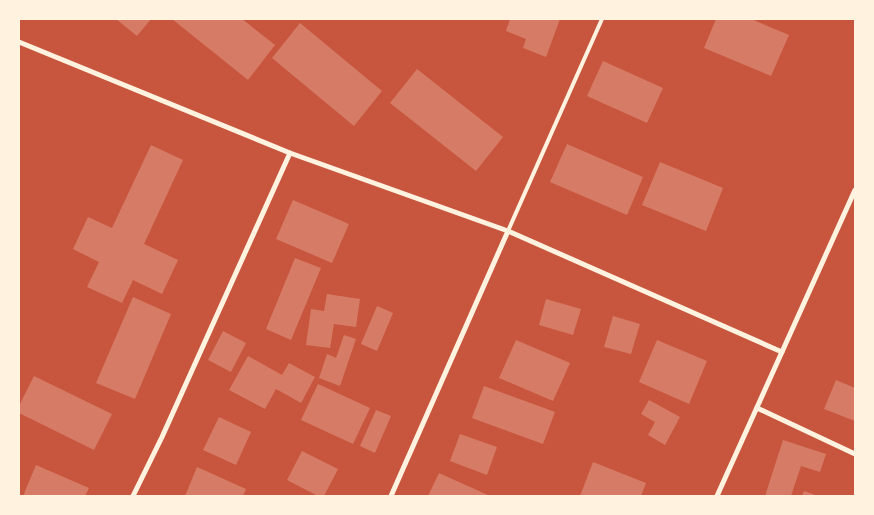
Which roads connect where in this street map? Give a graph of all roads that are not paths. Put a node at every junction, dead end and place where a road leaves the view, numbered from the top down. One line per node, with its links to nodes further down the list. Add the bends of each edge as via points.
1 (602, 19): 5 (lane)
2 (19, 42): 3 (street)
3 (290, 153): 5 (street); 9 (street)
4 (855, 190): 6 (street)
5 (508, 231): 6 (street); 10 (street)
6 (782, 352): 7 (street)
7 (757, 408): 8 (street); 11 (street)
8 (855, 454)
9 (133, 496)
10 (391, 496)
11 (717, 496)

